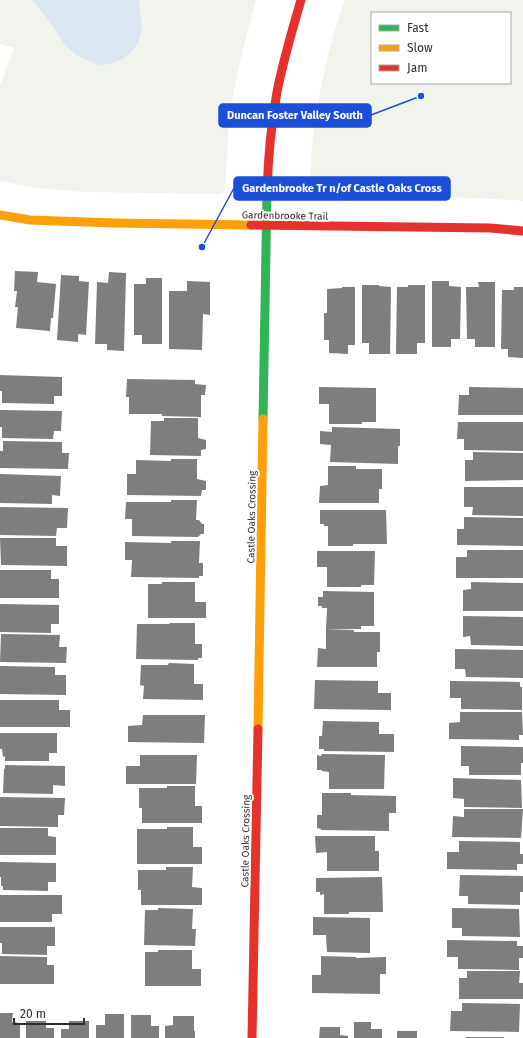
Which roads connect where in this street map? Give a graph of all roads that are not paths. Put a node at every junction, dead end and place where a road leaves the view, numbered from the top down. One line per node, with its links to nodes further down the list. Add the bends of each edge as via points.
1 (301, 0): 3 (street, Castle Oaks Crossing, via 277,93 268,165)
2 (0, 215): 3 (street, Gardenbrooke Trail, via 46,221)
3 (267, 226): 4 (street, Gardenbrooke Trail, via 490,228); 5 (street, Castle Oaks Crossing)
4 (523, 231)
5 (252, 1038)

